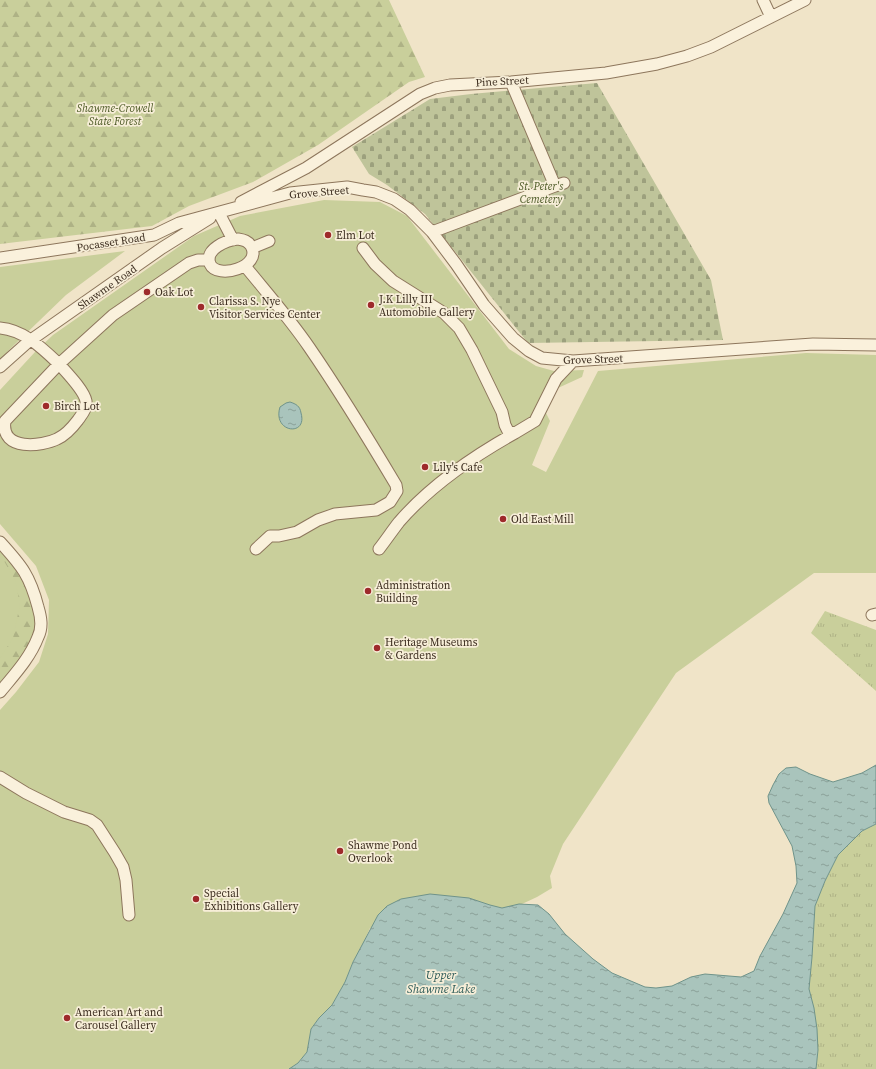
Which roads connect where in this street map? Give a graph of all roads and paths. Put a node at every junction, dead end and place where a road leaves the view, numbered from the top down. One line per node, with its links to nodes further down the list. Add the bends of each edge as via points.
1 (762, 0): 3 (street)
2 (805, 0): 3 (street, Pine Street)
3 (771, 17): 4 (street, Pine Street, via 711,48 657,64 614,73)
4 (511, 82): 5 (street, Pine Street, via 450,85 420,94 306,168); 6 (street, via 560,185)
5 (219, 213): 6 (street, Grove Street, via 290,193 347,187 376,192 394,199 410,210); 7 (street); 11 (street, Pocasset Road, via 179,223 154,235); 15 (street, Shawme Road, via 162,248)
6 (432, 232): 17 (street, Grove Street, via 484,305 513,338 542,358)
7 (232, 240): 9 (street, via 244,240); 12 (street, via 214,249)
8 (269, 241): 9 (street)
9 (252, 248): 13 (street, via 253,256)
10 (363, 248): 20 (street, via 393,281 444,313 459,328 502,412 508,431)
11 (0, 258)
12 (209, 260): 13 (street, via 211,266 217,270 229,271); 18 (street, via 189,263 113,314)
13 (245, 266): 22 (street, via 320,363 357,418 396,485 397,491 390,502 376,510 335,514 297,532 270,536)
14 (0, 328): 15 (street)
15 (32, 339): 18 (street); 19 (street, Shawme Road)
16 (876, 345): 17 (street, Grove Street, via 813,344)
17 (573, 361): 20 (street, via 556,379 535,421)
18 (58, 364): 18 (street, via 83,394 86,402 83,413 71,429 57,439 36,444 13,443 5,436 5,421)
19 (0, 367)
20 (515, 433): 23 (street, via 470,460 446,479 399,522)
21 (0, 542): 24 (street, via 27,574 42,619 39,636 27,660)
22 (256, 549)
23 (379, 549)
24 (0, 692)
25 (0, 777): 26 (street, via 32,796 64,812 90,820 97,826 123,867)
26 (129, 915)

